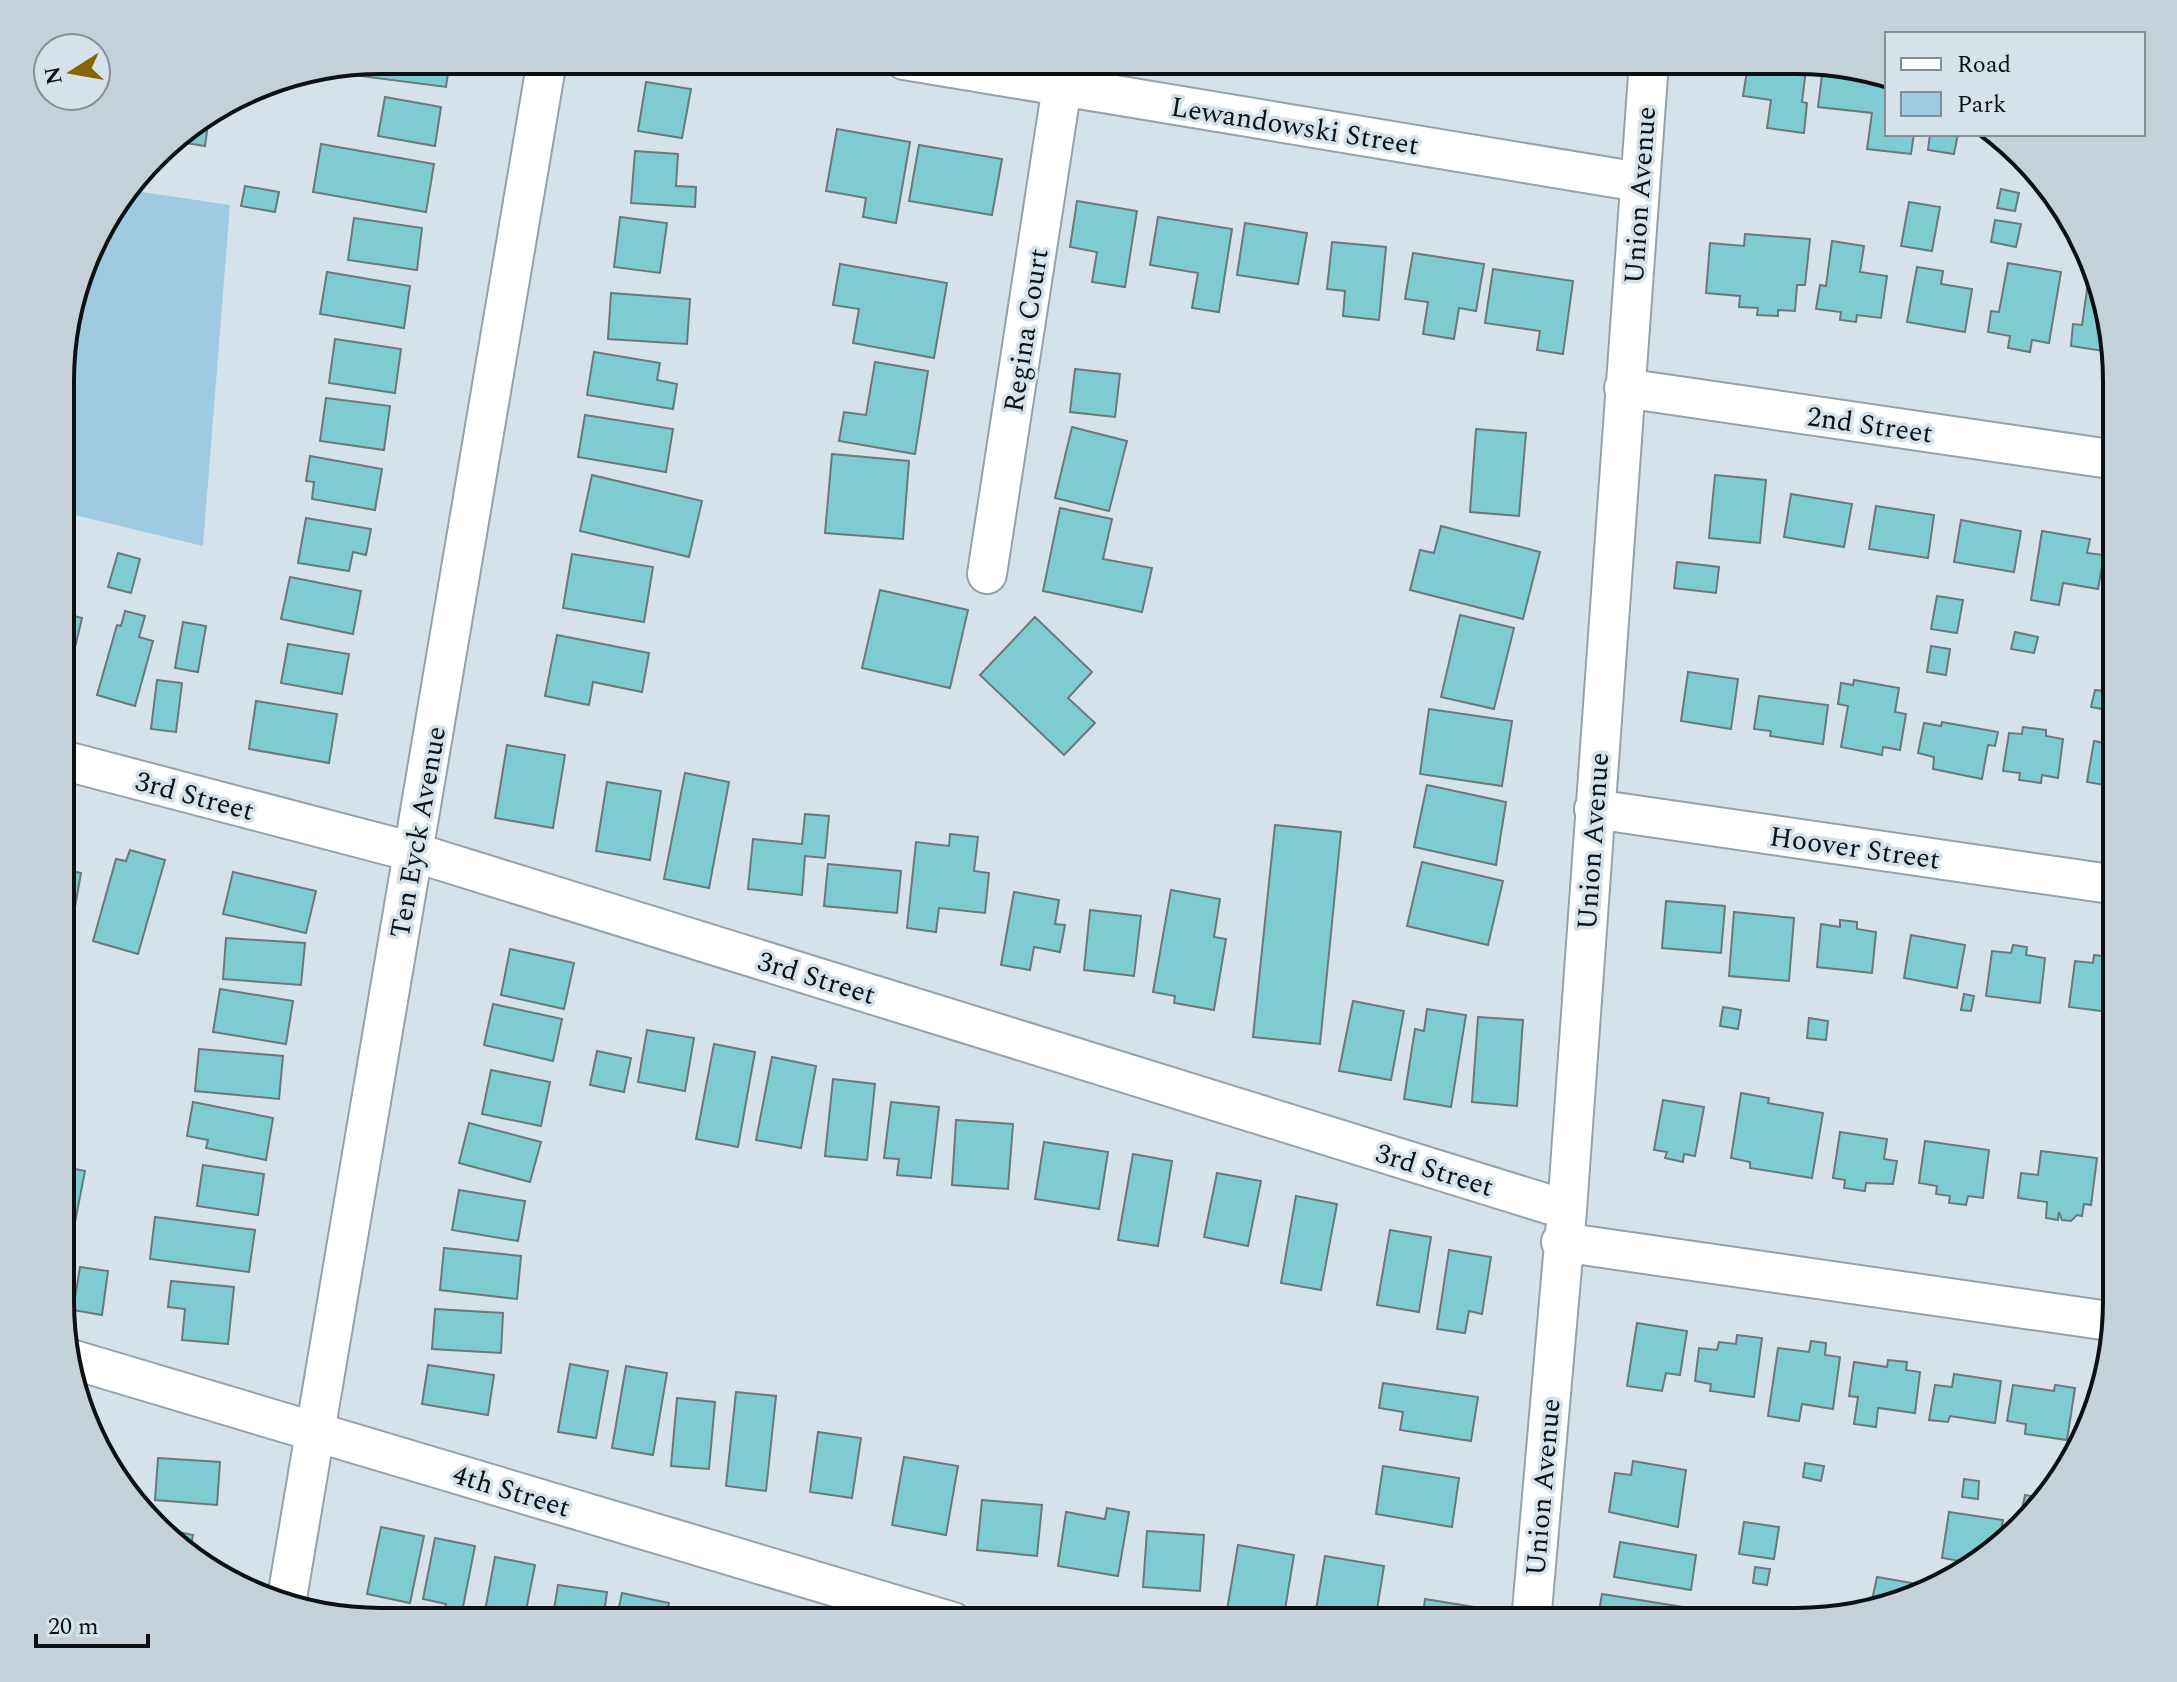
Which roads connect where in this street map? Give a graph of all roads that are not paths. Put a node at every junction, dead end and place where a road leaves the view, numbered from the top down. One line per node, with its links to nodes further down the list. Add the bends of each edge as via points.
1 (545, 74): 11 (street, Ten Eyck Avenue)
2 (989, 74): 4 (street, Lewandowski Street)
3 (1648, 74): 5 (street, Union Avenue)
4 (1062, 86): 5 (street, Lewandowski Street); 8 (street, Regina Court)
5 (1639, 182): 6 (street, Union Avenue)
6 (1624, 388): 7 (street, 2nd Street); 10 (street, Union Avenue)
7 (2103, 458)
8 (987, 574)
9 (74, 763): 11 (street, 3rd Street)
10 (1594, 809): 12 (street, Hoover Street); 13 (street, Union Avenue)
11 (413, 852): 13 (street, 3rd Street); 16 (street, Ten Eyck Avenue)
12 (2103, 883)
13 (1564, 1226): 14 (street, 3rd Street); 19 (street, Union Avenue)
14 (2102, 1320)
15 (80, 1362): 16 (street, 4th Street)
16 (316, 1432): 17 (street, Ten Eyck Avenue); 18 (street, 4th Street)
17 (288, 1594)
18 (906, 1608)
19 (1532, 1608)

